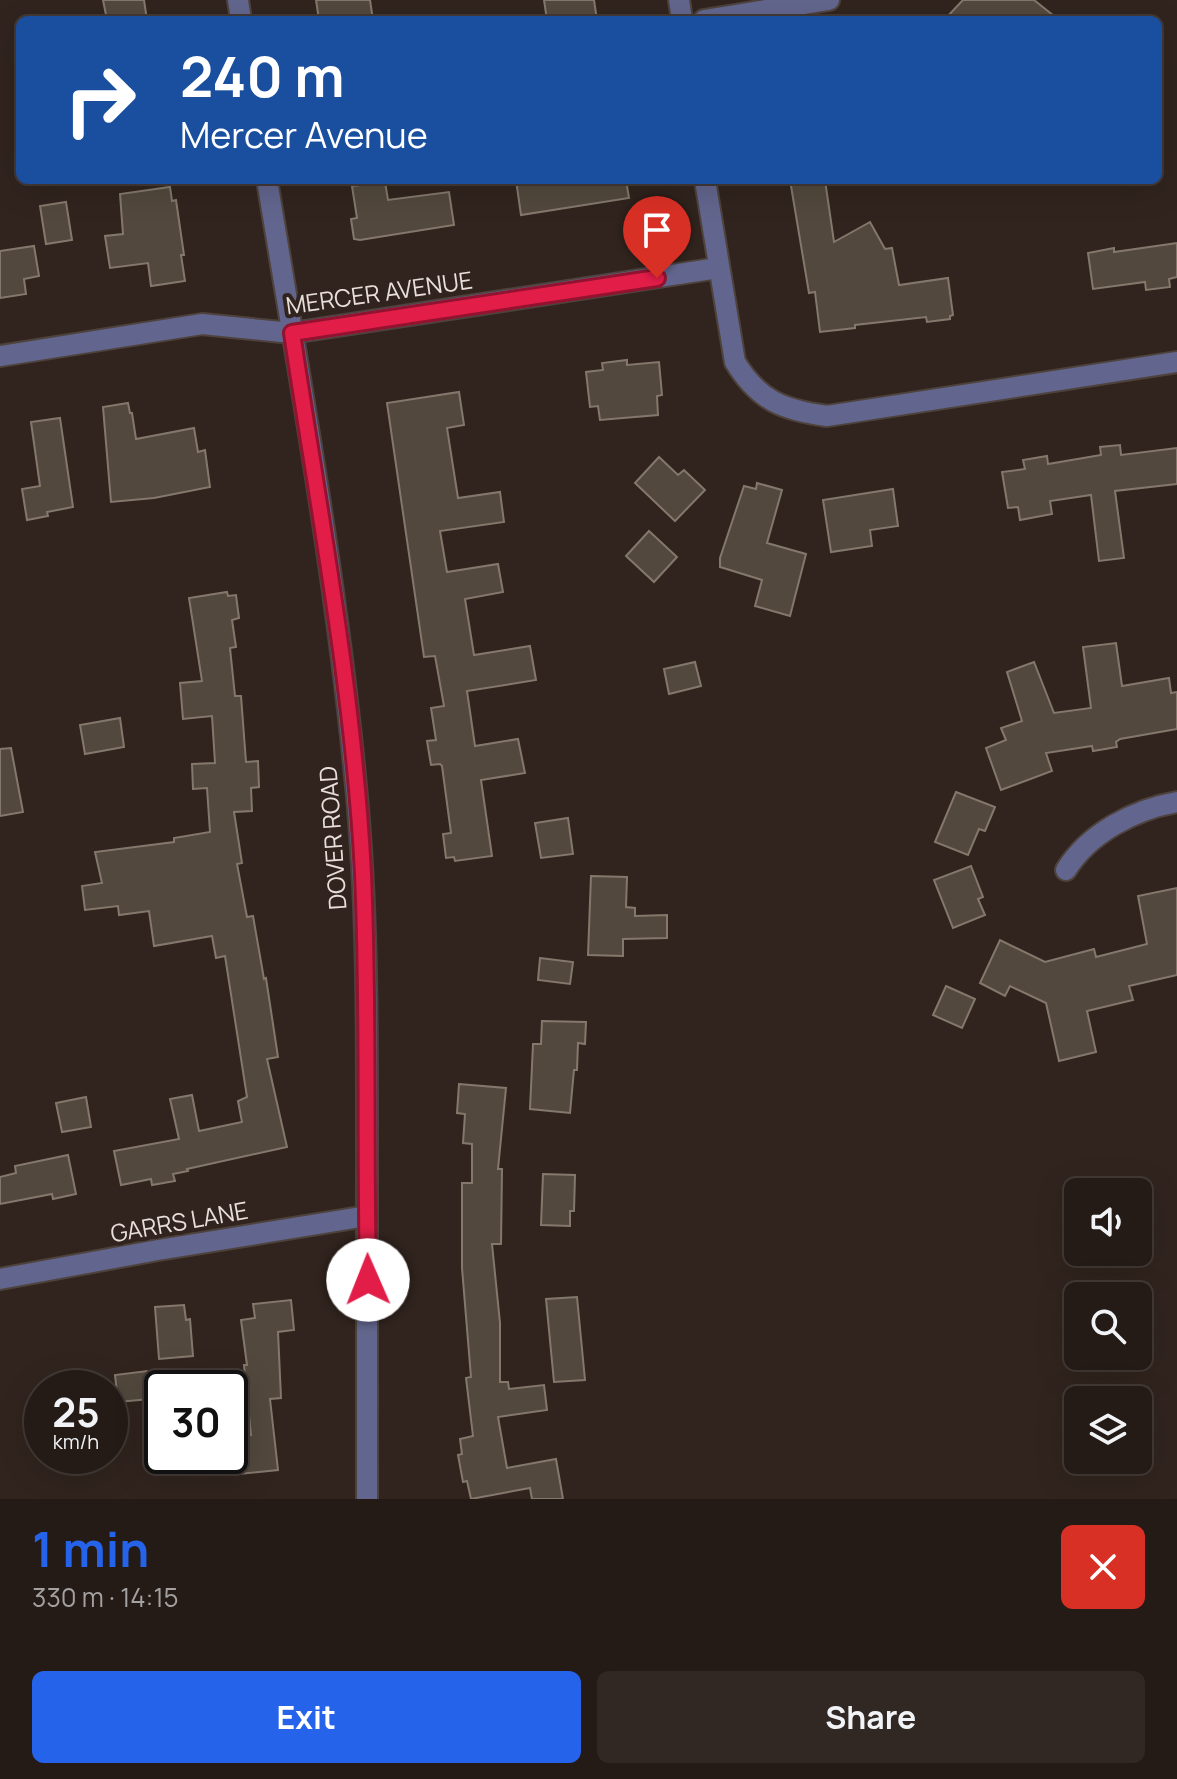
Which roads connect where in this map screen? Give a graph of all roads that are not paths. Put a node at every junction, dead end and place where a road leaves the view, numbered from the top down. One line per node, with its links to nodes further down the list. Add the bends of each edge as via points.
1 (829, 0): 2 (street)
2 (729, 16)
3 (268, 184): 6 (street, DOVER ROAD)
4 (706, 184): 5 (street)
5 (718, 268): 6 (street, MERCER AVENUE); 8 (street, via 735,362 766,398 797,412 827,416)
6 (292, 333): 7 (street, MERCER AVENUE, via 202,324); 11 (street, DOVER ROAD, via 356,785 366,976)
7 (0, 356)
8 (1177, 362)
9 (1177, 802): 10 (street, via 1139,811 1108,829)
10 (1066, 870)
11 (367, 1216): 12 (street, GARRS LANE); 13 (street, DOVER ROAD)
12 (0, 1279)
13 (367, 1499)

